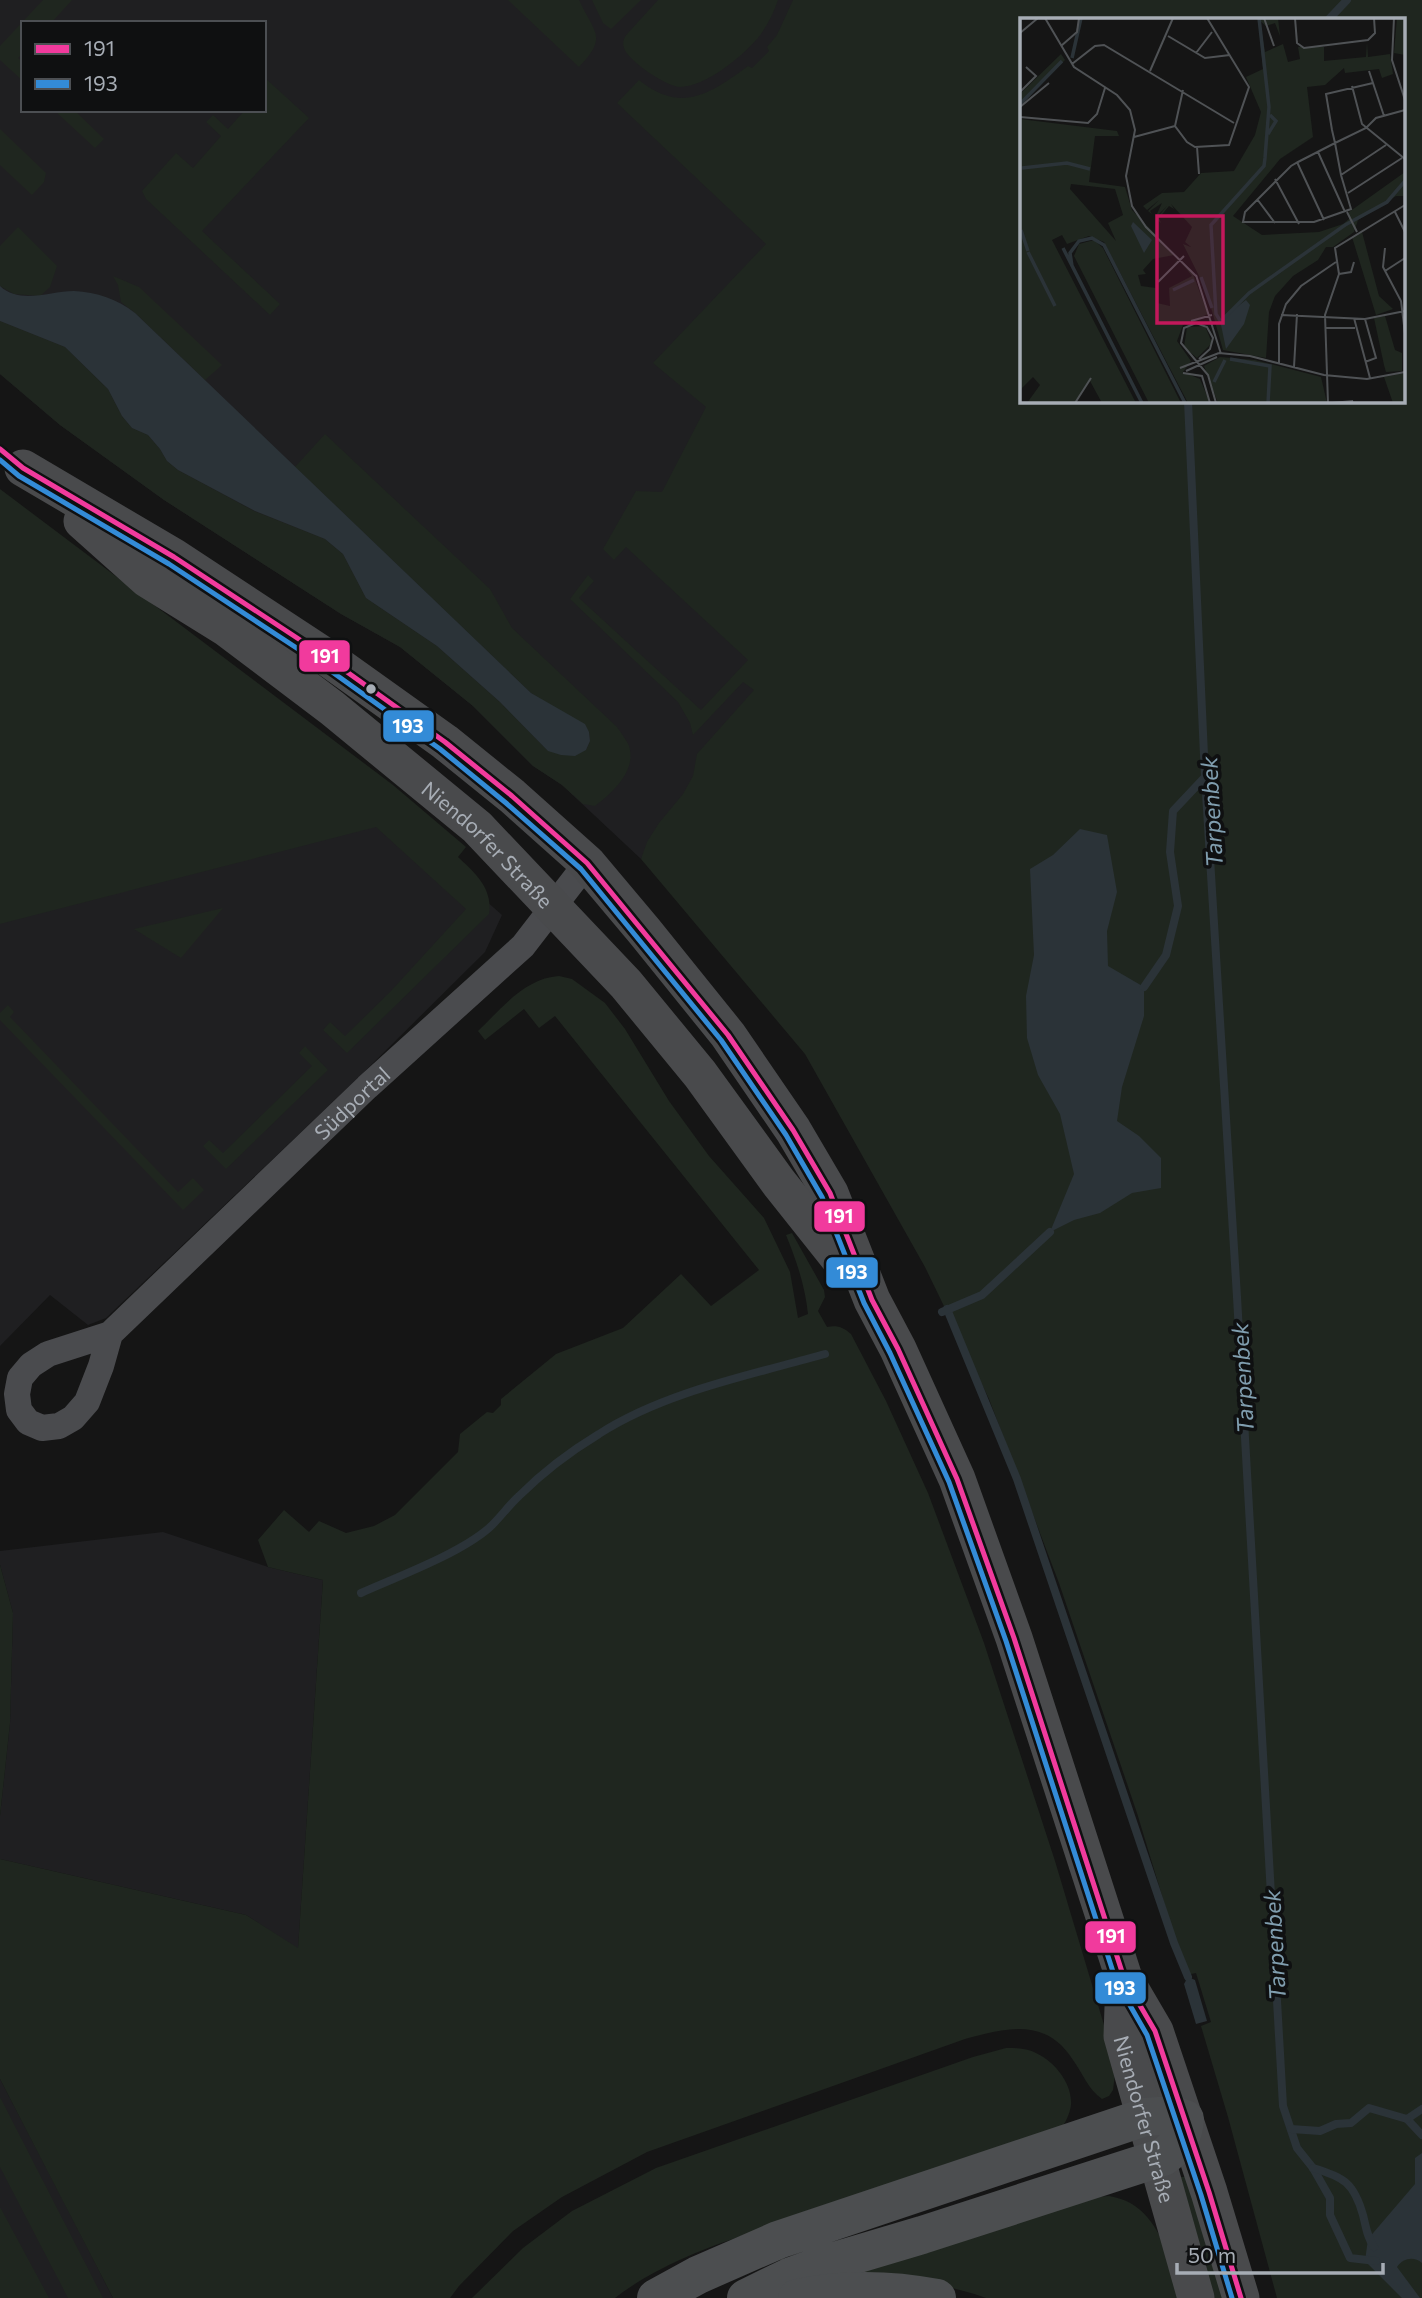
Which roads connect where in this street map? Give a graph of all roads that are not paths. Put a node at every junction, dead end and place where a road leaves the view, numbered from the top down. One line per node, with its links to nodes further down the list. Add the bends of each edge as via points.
1 (11, 458): 2 (main road, Niendorfer Straße, via 174,557 348,673 512,796); 3 (main road, Niendorfer Straße, via 146,579 226,628 477,827)
2 (587, 863): 3 (street, Südportal); 4 (main road, Niendorfer Straße, via 728,1035 793,1130 830,1194)
3 (553, 908): 4 (main road, Niendorfer Straße, via 626,985 700,1074); 5 (street, Südportal, via 523,946)
4 (872, 1300): 6 (main road, Niendorfer Straße, via 957,1479 1014,1638)
5 (110, 1334)
6 (1124, 1978): 7 (main road, Niendorfer Straße, via 1122,2036); 8 (main road, Niendorfer Straße, via 1156,2031)
7 (1145, 2117): 8 (highway); 9 (main road, Niendorfer Straße); 10 (highway, via 778,2240)
8 (1185, 2119): 9 (highway, via 1177,2145); 15 (main road, Niendorfer Straße)
9 (1156, 2160): 11 (highway, via 828,2263); 14 (main road, Niendorfer Straße)
10 (656, 2298)
11 (746, 2298)
12 (797, 2298): 13 (highway, via 856,2290)
13 (937, 2298)
14 (1196, 2298)
15 (1241, 2298)

